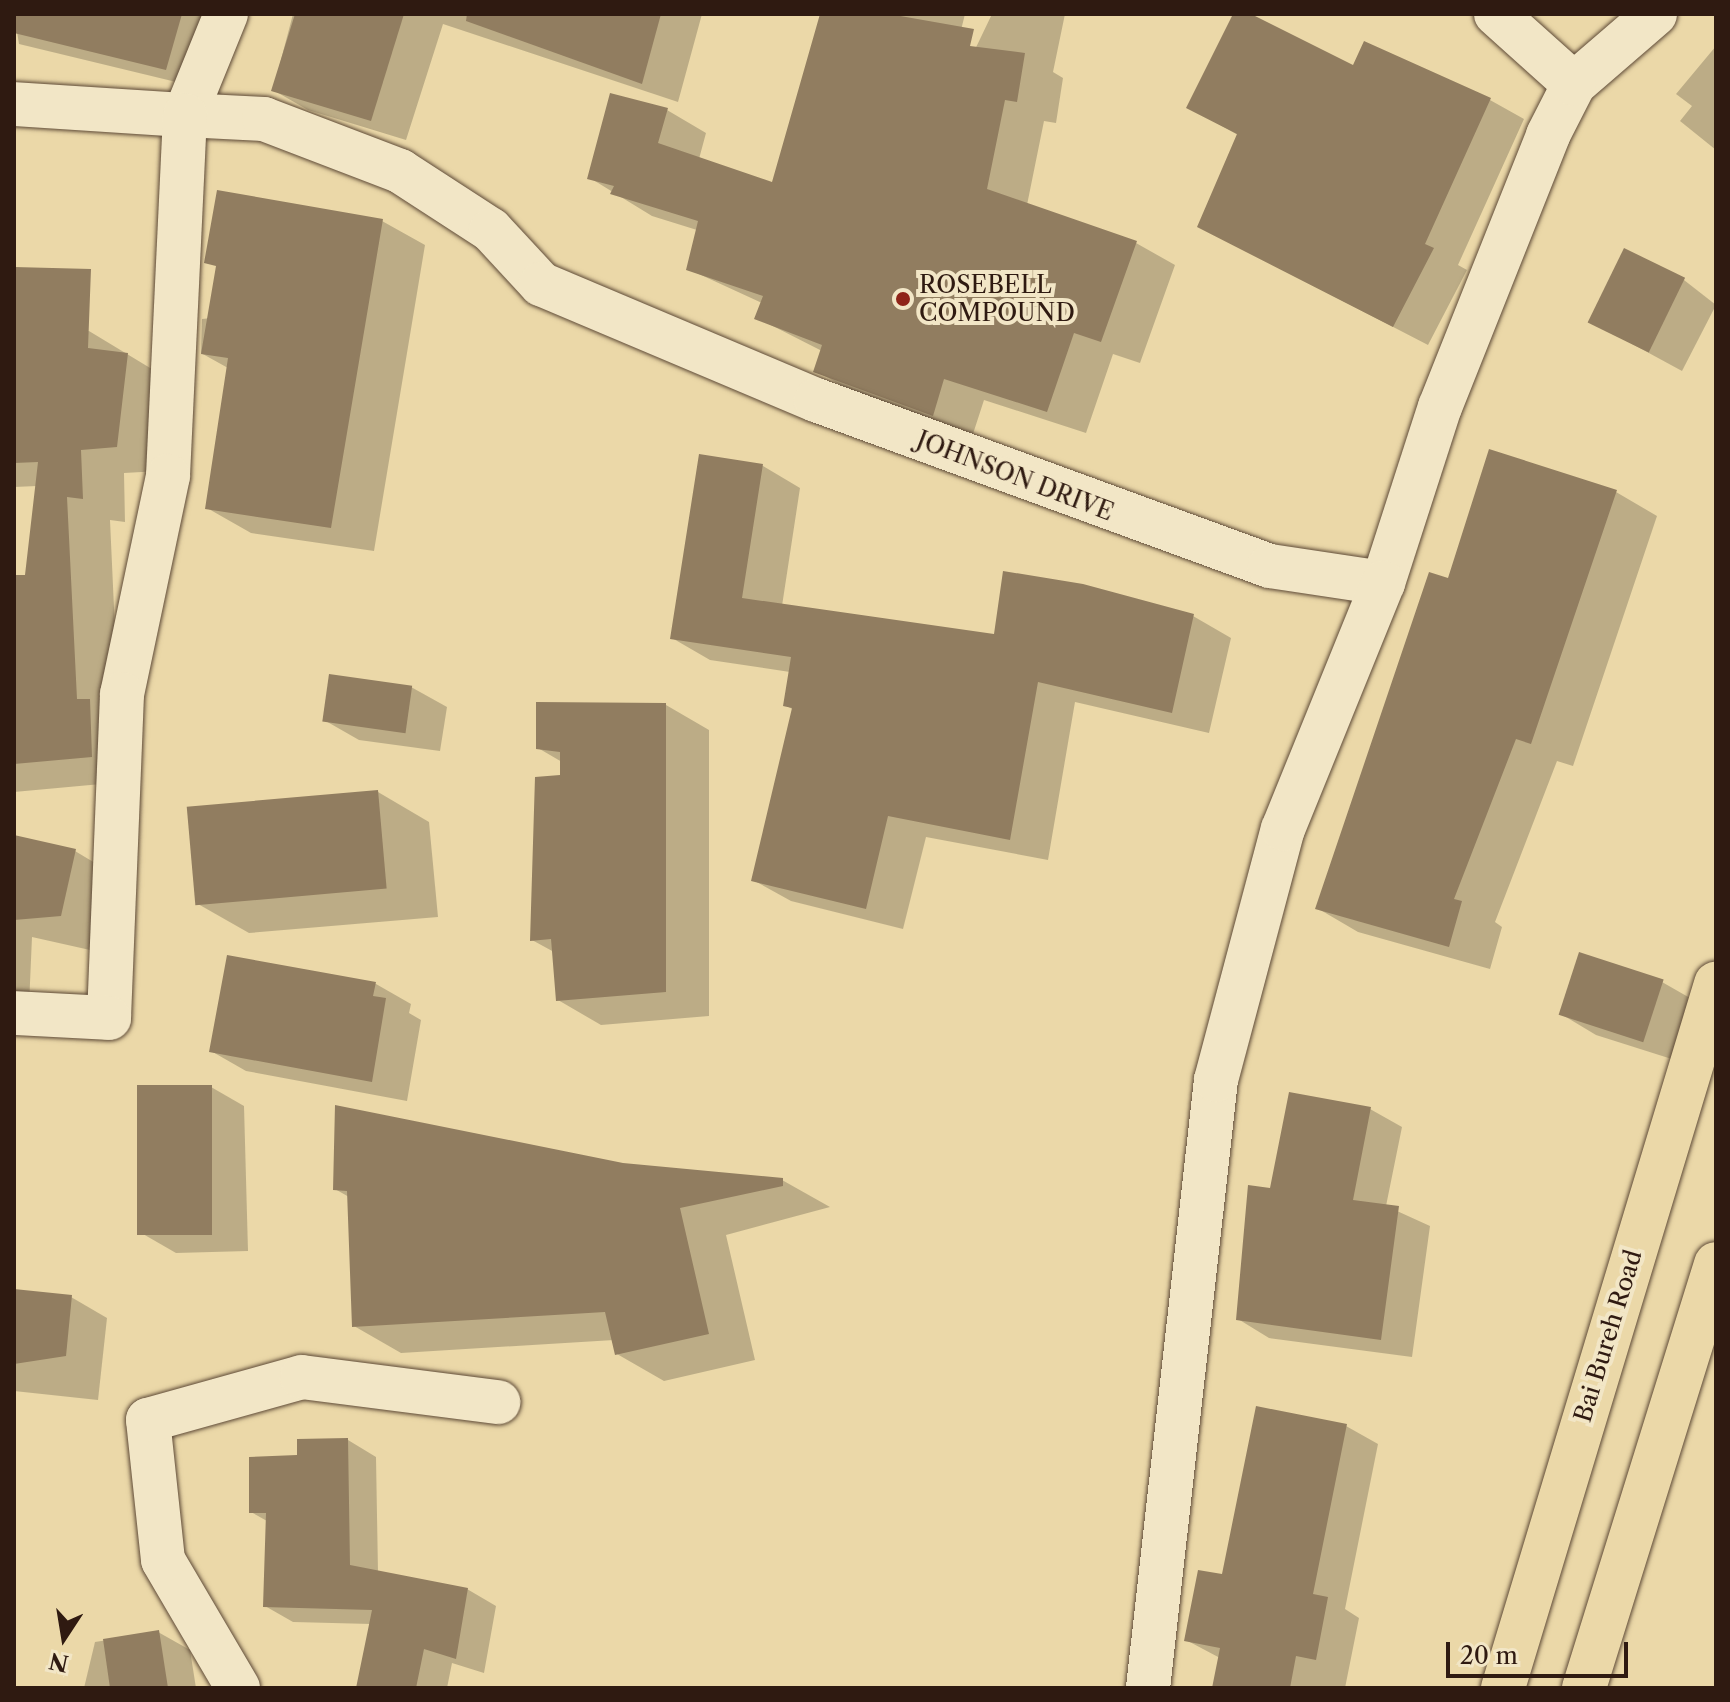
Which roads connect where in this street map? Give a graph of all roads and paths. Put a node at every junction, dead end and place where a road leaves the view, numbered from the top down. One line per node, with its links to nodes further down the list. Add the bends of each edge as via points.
1 (226, 14): 6 (street)
2 (1496, 14): 4 (street)
3 (1655, 14): 4 (street)
4 (1574, 84): 7 (street, via 1440,407)
5 (14, 104): 6 (street, JOHNSON DRIVE)
6 (185, 115): 7 (street, JOHNSON DRIVE, via 264,119 400,171 491,230 541,284 816,400 1270,566); 9 (street, via 168,476 122,694 109,1018)
7 (1383, 583): 13 (street, via 1283,829 1216,1080)
8 (1716, 984): 14 (highway, Bai Bureh Road)
9 (14, 1013)
10 (1716, 1264): 15 (highway)
11 (498, 1402): 12 (street, via 302,1377 148,1420 163,1560)
12 (238, 1688)
13 (1148, 1688)
14 (1503, 1688)
15 (1584, 1688)

